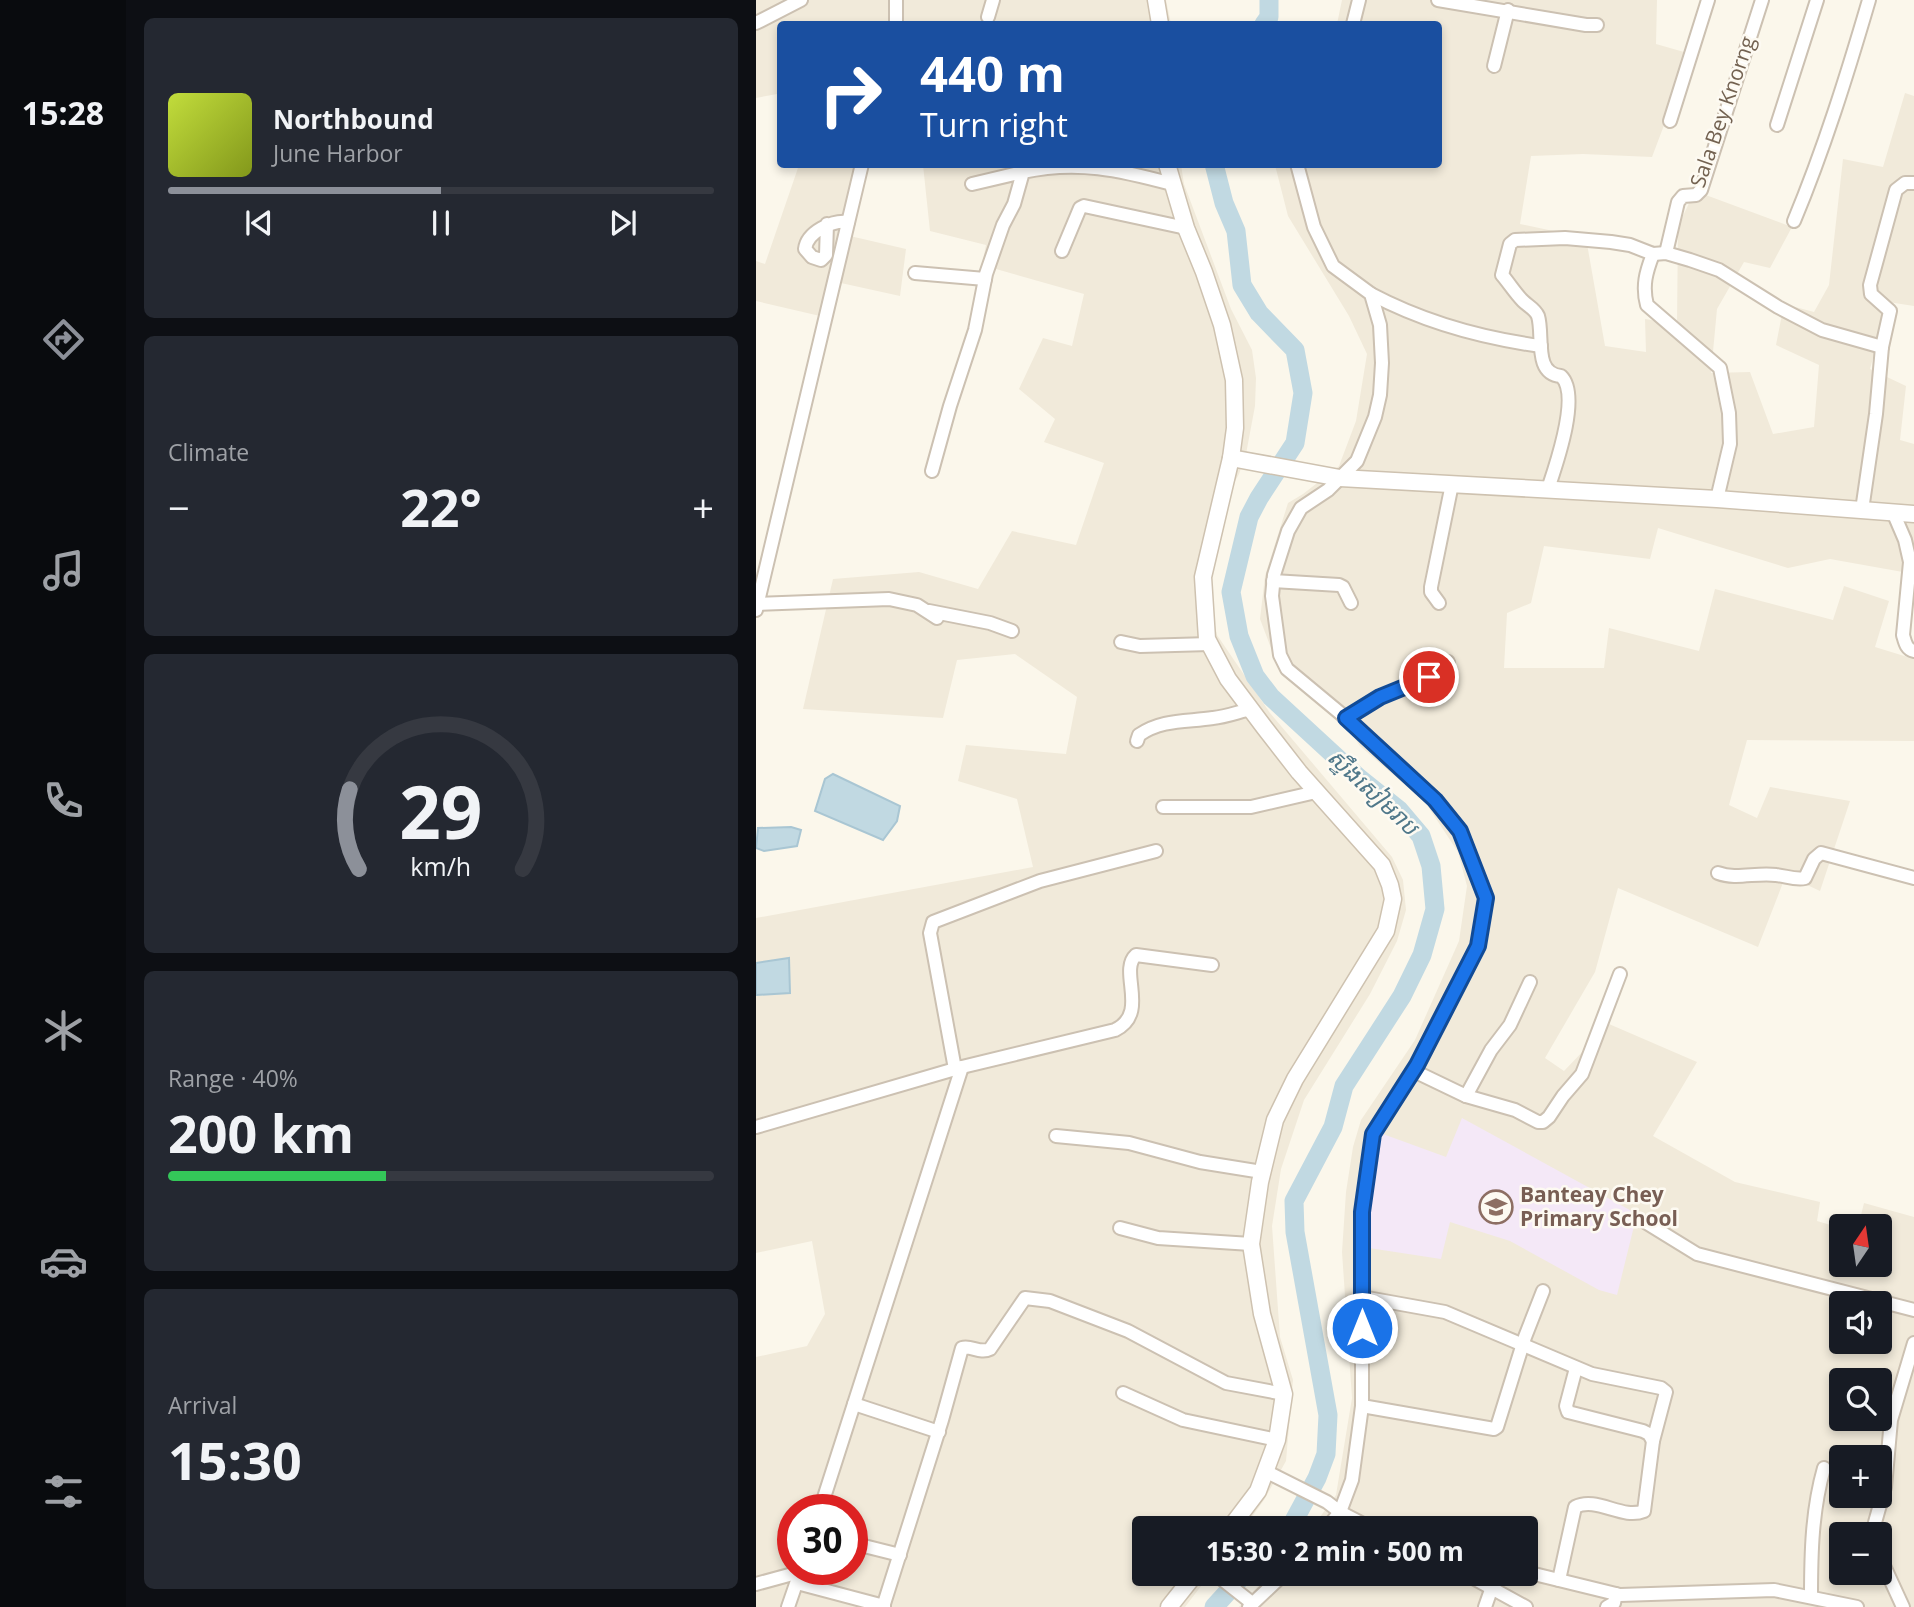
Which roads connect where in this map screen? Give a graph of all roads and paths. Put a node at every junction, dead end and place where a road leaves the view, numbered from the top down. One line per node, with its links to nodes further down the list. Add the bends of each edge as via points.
1 (801, 0): 16 (street)
2 (896, 0): 13 (street)
3 (993, 0): 12 (street)
4 (1156, 0): 14 (street)
5 (1359, 0): 15 (street)
6 (1438, 0): 11 (street)
7 (1708, 0): 19 (street)
8 (1762, 0): 35 (street, Sala Bey Knorng, via 1700,190 1678,202)
9 (1817, 0): 20 (street)
10 (1869, 0): 30 (street)
11 (1508, 10): 17 (street); 18 (street)
12 (988, 17)
13 (896, 21)
14 (1160, 21)
15 (1354, 21)
16 (756, 23)
17 (1597, 24)
18 (1493, 66)
19 (1670, 121)
20 (1777, 125)
21 (861, 168): 31 (street)
22 (1045, 168): 26 (street)
23 (1099, 168): 29 (street)
24 (1168, 168): 29 (street)
25 (1298, 168): 38 (street, via 1314,227 1333,265)
26 (1023, 172): 28 (street); 37 (street)
27 (1914, 183): 40 (street, via 1896,190 1870,285 1871,294 1890,311)
28 (972, 184)
29 (1172, 184): 33 (street)
30 (1794, 221)
31 (848, 222): 32 (street); 53 (street)
32 (827, 224)
33 (1186, 228): 34 (street, via 1084,206); 41 (street, via 1218,312 1234,380)
34 (1062, 251)
35 (1660, 254): 39 (street, via 1611,242 1515,240 1502,275 1534,309); 40 (street, via 1719,270 1822,330); 46 (street, Sala Bey Knorng, via 1646,275 1647,305 1720,368 1730,444)
36 (915, 273): 37 (street)
37 (985, 279): 42 (street, via 975,330)
38 (1371, 294): 39 (street, via 1449,327); 43 (street, via 1380,325 1380,395 1357,461)
39 (1541, 346): 45 (street, via 1547,371 1567,381 1569,395)
40 (1882, 347): 47 (street)
41 (1231, 458): 43 (street); 56 (street, via 1203,577)
42 (932, 471)
43 (1335, 477): 44 (street); 50 (street, via 1328,490 1296,516)
44 (1452, 484): 45 (street); 52 (street, via 1430,587)
45 (1548, 489): 46 (street)
46 (1717, 499): 47 (street)
47 (1862, 510): 48 (street)
48 (1893, 512): 49 (street); 57 (street, via 1910,562 1903,635)
49 (1914, 514)
50 (1273, 581): 51 (street, via 1339,585); 60 (street, via 1276,640 1287,670)
51 (1351, 603)
52 (1439, 603)
53 (757, 607): 54 (street, via 889,599)
54 (1012, 631)
55 (1121, 642): 56 (street, via 1154,647)
56 (1210, 645): 59 (street)
57 (1914, 651)
58 (1448, 662): 60 (street, via 1442,671 1380,697)
59 (1251, 709): 61 (street, via 1157,725); 62 (street)
60 (1346, 718): 71 (street, via 1435,800 1460,831 1486,898 1478,946)
61 (1137, 741)
62 (1316, 792): 63 (street, via 1251,807); 75 (street, via 1382,865 1392,908 1386,931 1277,1115)
63 (1163, 807)
64 (1156, 851): 70 (street, via 1040,881 933,922 930,933)
65 (1718, 873): 66 (street, via 1800,879 1821,853)
66 (1914, 878)
67 (1212, 965): 70 (street, via 1136,955 1130,962 1132,1008 1124,1026)
68 (1620, 974): 72 (street, via 1582,1074 1543,1122)
69 (1530, 982): 72 (street, via 1510,1025)
70 (958, 1068): 73 (street); 87 (street)
71 (1414, 1071): 72 (street); 80 (street, via 1373,1134 1362,1212)
72 (1466, 1096)
73 (756, 1127)
74 (1056, 1136): 75 (street, via 1129,1143)
75 (1262, 1172): 78 (street)
76 (1645, 1222): 81 (street, via 1697,1254)
77 (1120, 1228): 78 (street, via 1158,1238)
78 (1251, 1244): 86 (street, via 1262,1314)
79 (1543, 1291): 83 (street)
80 (1362, 1297): 83 (street, via 1445,1312); 88 (street)
81 (1914, 1310)
82 (1914, 1342): 99 (street, via 1891,1420 1885,1487)
83 (1522, 1346): 84 (street); 88 (street, via 1494,1429)
84 (1576, 1367): 91 (street, via 1568,1412 1643,1431); 91 (street, via 1666,1392)
85 (1123, 1393): 90 (street, via 1183,1420)
86 (1284, 1394): 89 (street, via 1226,1383 1128,1331 1031,1297 1021,1301 990,1349 962,1348); 90 (street)
87 (854, 1404): 89 (street); 94 (street)
88 (1362, 1406): 95 (street, via 1352,1480)
89 (939, 1432): 101 (street)
90 (1277, 1440): 93 (street)
91 (1653, 1441): 105 (street, via 1644,1511 1629,1513 1589,1504 1575,1507)
92 (1825, 1468): 114 (street, via 1813,1522)
93 (1265, 1471): 95 (street); 96 (street, via 1258,1491)
94 (825, 1494)
95 (1340, 1512): 97 (street); 98 (street)
96 (1239, 1516)
97 (1337, 1516)
98 (1348, 1516)
99 (1875, 1522)
100 (868, 1547): 101 (street)
101 (900, 1555): 117 (street)
102 (1538, 1575): 105 (street)
103 (1892, 1579): 116 (street)
104 (777, 1580): 106 (street)
105 (1559, 1580): 113 (street)
106 (756, 1584)
107 (796, 1585): 118 (street)
108 (826, 1585): 117 (street)
109 (1186, 1586): 119 (street)
110 (1229, 1586): 115 (street)
111 (1268, 1586): 115 (street)
112 (1492, 1587): 120 (street); 121 (street)
113 (1616, 1594): 114 (street, via 1774,1590); 122 (street)
114 (1811, 1597): 123 (street)
115 (1248, 1602)
116 (1906, 1604)
117 (883, 1606)
118 (788, 1607)
119 (1170, 1607)
120 (1485, 1607)
121 (1527, 1607)
122 (1607, 1607)
123 (1857, 1607)

